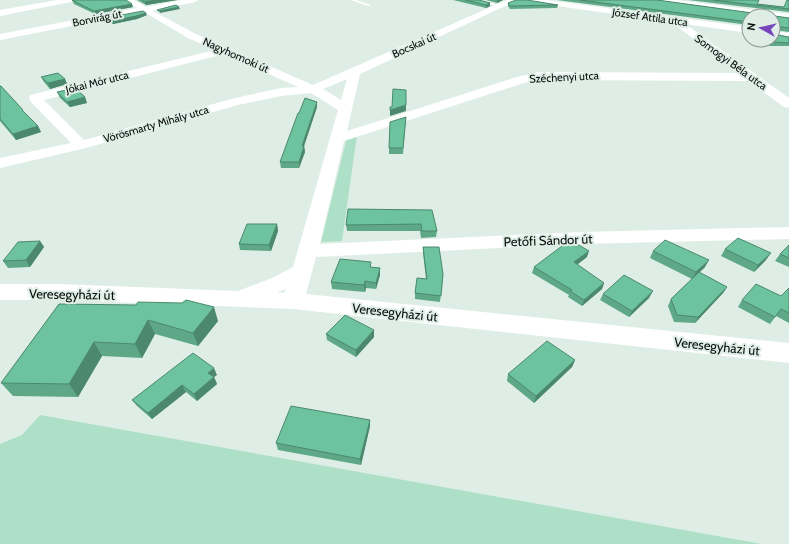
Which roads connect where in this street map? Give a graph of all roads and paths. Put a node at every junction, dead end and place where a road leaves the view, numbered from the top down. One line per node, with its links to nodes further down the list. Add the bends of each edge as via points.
1 (71, 0): 12 (street)
2 (128, 0): 11 (street, Nagyhomoki út)
3 (195, 0): 11 (street, Borvirág út)
4 (352, 0): 9 (lane)
5 (475, 0): 10 (lane)
6 (514, 0): 10 (street, Bocskai út)
7 (528, 0): 14 (street, József Attila utca)
8 (665, 1): 13 (street); 14 (street)
9 (369, 5)
10 (501, 6): 19 (street, Bocskai út)
11 (144, 9): 17 (street, Borvirág út); 18 (street, Nagyhomoki út)
12 (0, 13)
13 (789, 17)
14 (658, 18): 15 (street, József Attila utca)
15 (673, 20): 16 (street, József Attila utca); 20 (street, Somogyi Béla utca)
16 (741, 29)
17 (0, 37)
18 (224, 51): 21 (street, Nagyhomoki út); 25 (street, Jókai Mór utca, via 35,98)
19 (355, 72): 21 (street, Bocskai út); 23 (street)
20 (752, 77): 22 (street, Somogyi Béla utca); 24 (street, Széchenyi utca, via 539,76)
21 (313, 89): 23 (street, Nagyhomoki út); 25 (street, Vörösmarty Mihály utca, via 281,92 235,102)
22 (789, 104)
23 (345, 108): 24 (street)
24 (338, 138): 28 (street)
25 (81, 145): 26 (street, Vörösmarty Mihály utca)
26 (0, 163)
27 (789, 233): 28 (street, Petőfi Sándor út, via 581,238)
28 (305, 261): 30 (street, via 280,283); 31 (street)
29 (0, 292): 30 (street, Veresegyházi út)
30 (238, 299): 31 (street, Veresegyházi út)
31 (293, 301): 32 (street, Veresegyházi út)
32 (789, 354)

